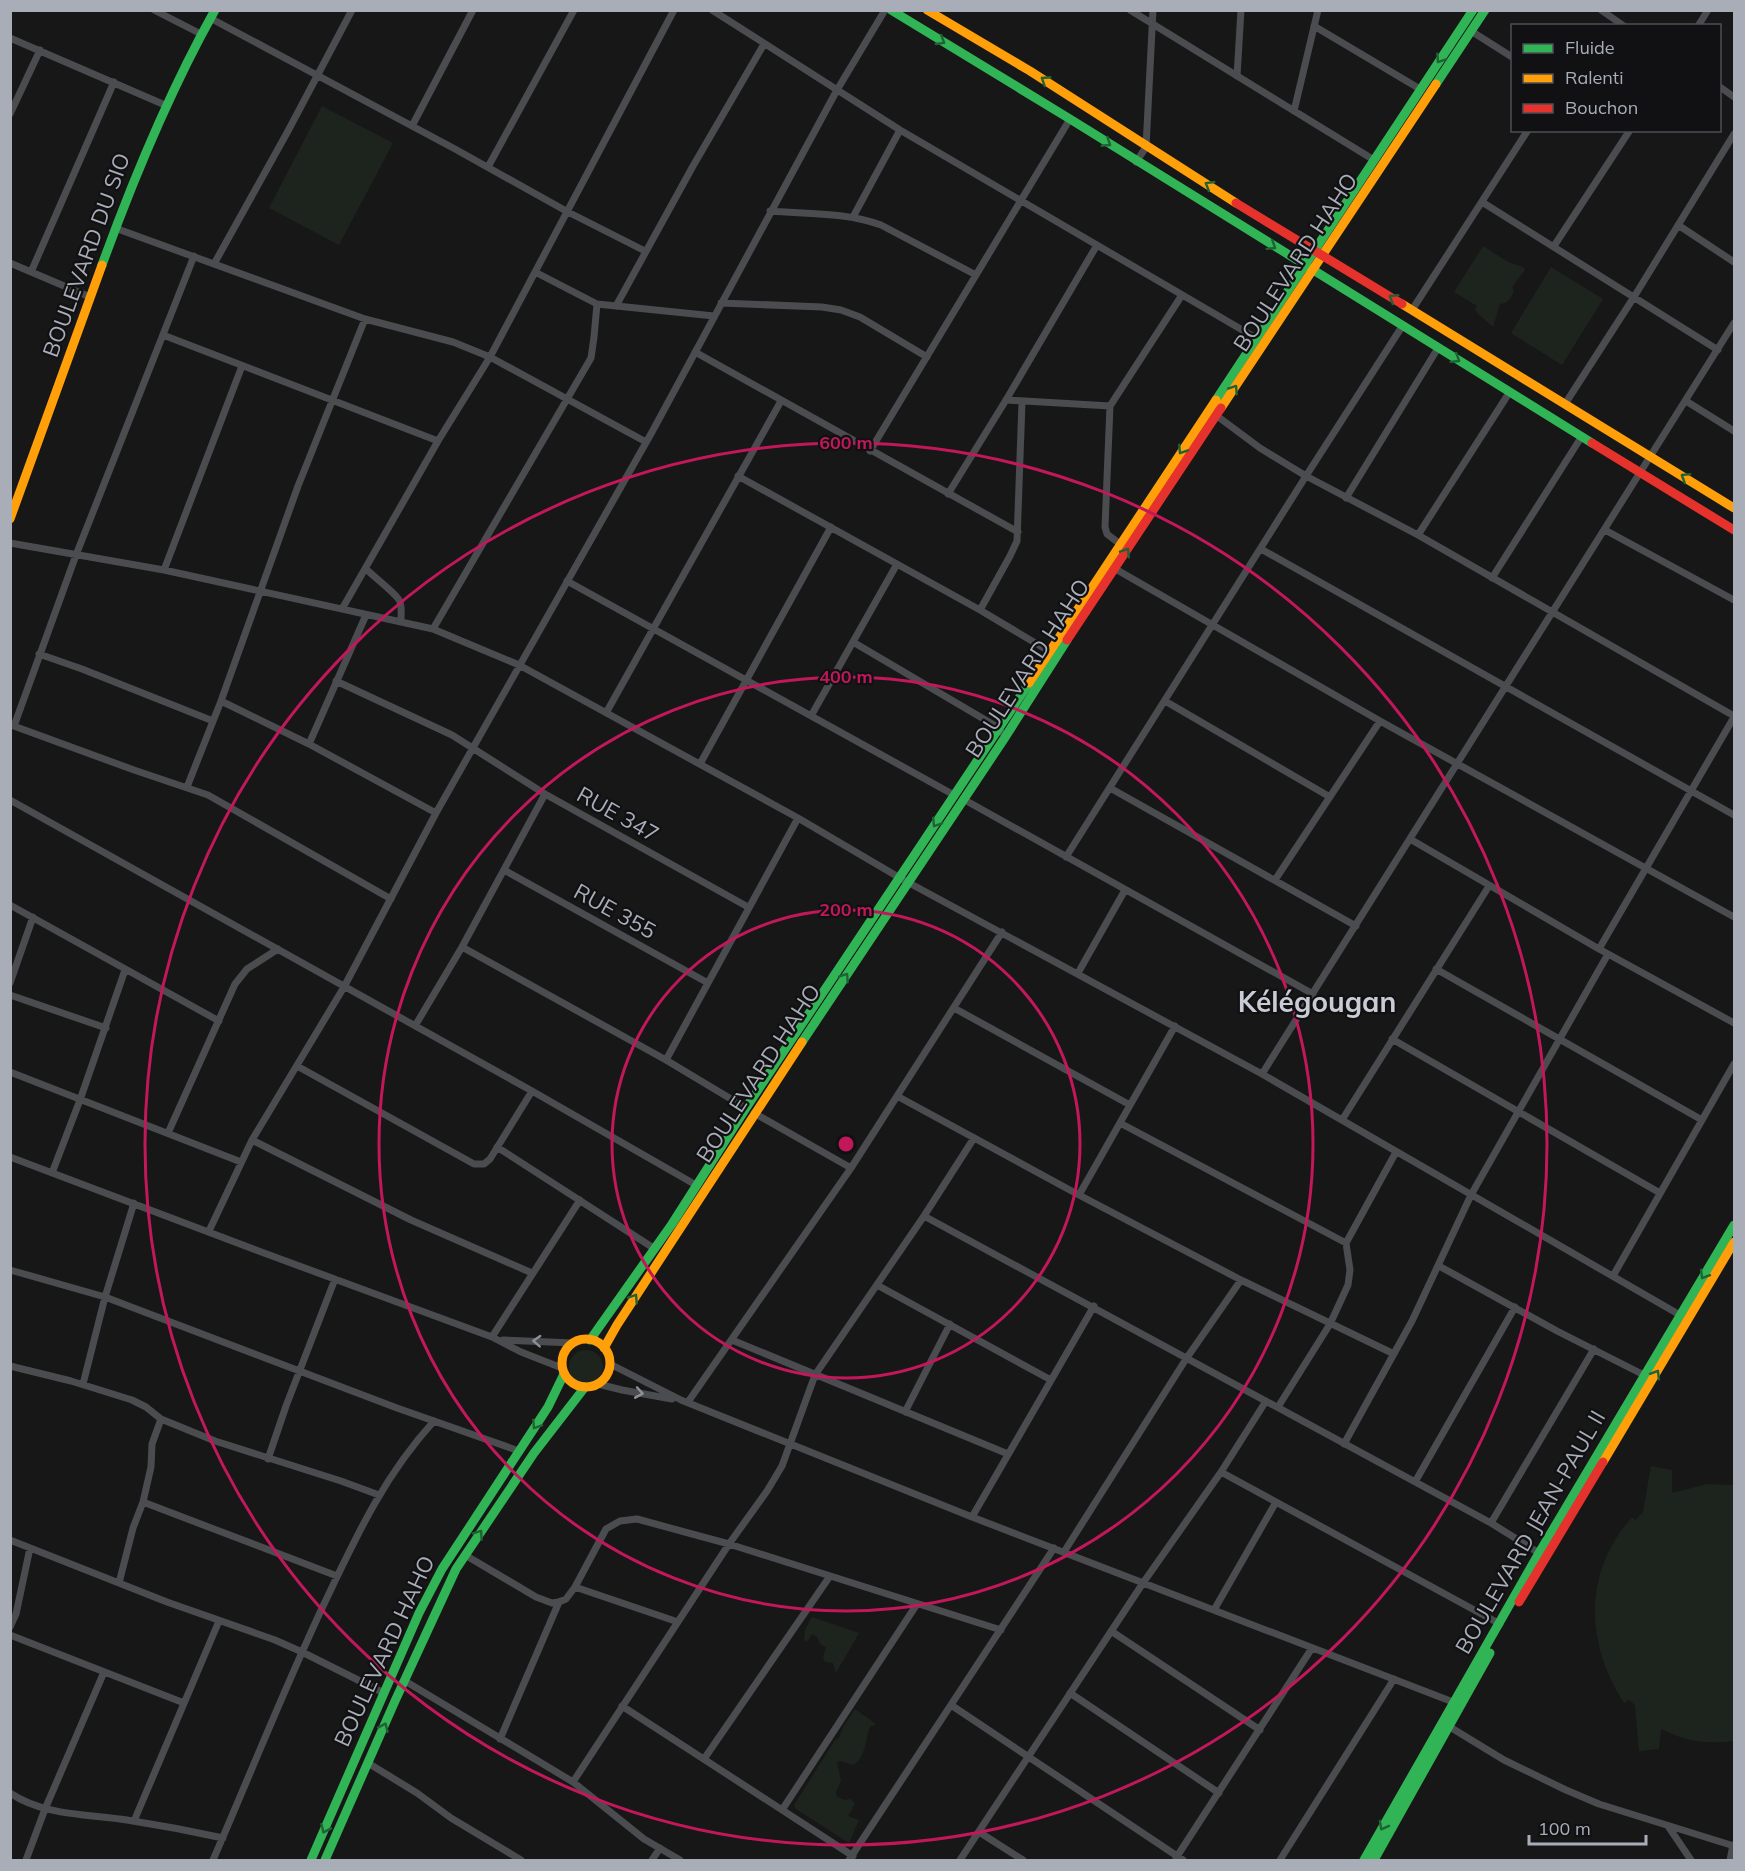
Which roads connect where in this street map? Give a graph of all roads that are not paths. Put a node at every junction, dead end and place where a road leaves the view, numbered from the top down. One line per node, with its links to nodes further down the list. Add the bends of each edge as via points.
1 (154, 10): 24 (street)
2 (352, 10): 30 (street)
3 (473, 10): 40 (street)
4 (574, 10): 48 (street)
5 (674, 10): 52 (street)
6 (712, 10): 26 (street)
7 (885, 10): 34 (street)
8 (891, 10): 39 (main road, one-way to 39)
9 (927, 10): 45 (main road, one-way to 9)
10 (1130, 10): 19 (street)
11 (1153, 10): 19 (street)
12 (1241, 10): 29 (street)
13 (1318, 10): 22 (street)
14 (1473, 10): 33 (main road, BOULEVARD HAHO, one-way to 33)
15 (1485, 10): 23 (main road, BOULEVARD HAHO)
16 (1708, 10): 21 (street)
17 (1601, 11): 20 (street)
18 (212, 14): 24 (main road, BOULEVARD DU SIO); 30 (street)
19 (1153, 24): 29 (street); 45 (street)
20 (1621, 24)
21 (1699, 24)
22 (1314, 26): 33 (street); 37 (street)
23 (1471, 31): 28 (street); 60 (main road, BOULEVARD HAHO)
24 (201, 34): 36 (main road, BOULEVARD DU SIO)
25 (10, 38): 27 (street)
26 (764, 44): 34 (street); 59 (street)
27 (40, 50): 31 (street); 38 (street)
28 (1511, 56)
29 (1237, 76): 37 (street)
30 (317, 77): 40 (street); 64 (street)
31 (114, 81): 36 (street); 67 (street)
32 (1721, 88): 35 (street)
33 (1420, 89): 46 (main road, BOULEVARD HAHO)
34 (837, 90): 41 (street); 51 (street)
35 (1734, 97)
36 (165, 105): 55 (main road, BOULEVARD DU SIO)
37 (1294, 111): 46 (street)
38 (10, 114)
39 (1070, 119): 47 (main road, one-way to 47); 49 (street)
40 (412, 126): 48 (street)
41 (900, 130): 49 (street); 53 (street)
42 (1527, 132): 50 (street)
43 (1629, 132): 57 (street)
44 (1734, 134): 54 (street)
45 (1146, 147): 47 (street); 58 (main road, one-way to 45)
46 (1374, 160): 58 (main road, BOULEVARD HAHO)
47 (1136, 162): 65 (main road, one-way to 65)
48 (488, 167): 52 (street)
49 (1021, 200): 56 (street); 69 (street)
50 (1482, 202): 57 (street); 76 (street)
51 (770, 211): 53 (street); 73 (street)
52 (568, 212): 59 (street); 68 (street)
53 (853, 217): 69 (street, via 881,225)
54 (1677, 225): 62 (street); 72 (street)
55 (115, 228): 61 (street); 71 (main road, BOULEVARD DU SIO)
56 (1096, 244): 70 (street); 92 (street)
57 (1554, 246): 72 (street)
58 (1315, 249): 60 (main road); 65 (main road, BOULEVARD HAHO)
59 (645, 251): 75 (street)
60 (1324, 255): 66 (main road, BOULEVARD HAHO); 76 (main road, one-way to 60)
61 (194, 256): 64 (street); 81 (street)
62 (1734, 262)
63 (10, 263): 67 (street)
64 (214, 264): 78 (street)
65 (1304, 266): 66 (main road); 82 (main road, BOULEVARD HAHO)
66 (1313, 271): 80 (main road); 98 (main road, BOULEVARD HAHO, one-way to 66)
67 (32, 272): 71 (street)
68 (535, 272): 74 (street); 86 (street)
69 (976, 275): 87 (street)
70 (1182, 295): 82 (street); 97 (street)
71 (90, 297): 111 (main road, BOULEVARD DU SIO)
72 (1634, 297): 84 (street); 96 (street)
73 (721, 303): 77 (street); 87 (street, via 841,310)
74 (597, 304): 75 (street); 90 (street, via 591,358)
75 (616, 306): 77 (street)
76 (1412, 310): 96 (main road)
77 (714, 316): 85 (street)
78 (365, 319): 86 (street, via 453,342); 91 (street)
79 (1734, 323): 84 (street)
80 (1403, 325): 83 (main road); 107 (street)
81 (163, 335): 88 (street); 120 (street)
82 (1256, 338): 118 (main road, BOULEVARD HAHO, one-way to 118)
83 (1438, 348): 89 (main road, one-way to 89); 109 (street)
84 (1718, 350): 94 (street)
85 (695, 352): 93 (street); 102 (street)
86 (490, 357): 90 (street); 101 (street)
87 (927, 357): 103 (street)
88 (242, 366): 91 (street); 124 (street)
89 (1509, 393): 100 (main road); 116 (street)
90 (568, 399): 102 (street); 135 (street)
91 (332, 400): 101 (street); 127 (street)
92 (1006, 400): 95 (street); 108 (street)
93 (781, 401): 103 (street); 106 (street)
94 (1686, 401): 99 (street); 104 (street)
95 (1022, 402): 97 (street); 115 (street)
96 (1565, 404): 104 (main road)
97 (1110, 406): 118 (street, via 1105,526 1107,534)
98 (1216, 416): 107 (street); 122 (main road, BOULEVARD HAHO, one-way to 98)
99 (1734, 431)
100 (1582, 436): 105 (main road); 125 (street)
101 (438, 441): 123 (street)
102 (646, 442): 126 (street)
103 (870, 451): 108 (street)
104 (1652, 456): 105 (street); 110 (main road, one-way to 104)
105 (1641, 471): 113 (street); 114 (main road)
106 (738, 476): 112 (street); 136 (street)
107 (1306, 476): 109 (street); 119 (street)
108 (948, 494): 115 (street)
109 (1346, 498): 116 (street)
110 (1734, 508)
111 (10, 519)
112 (831, 527): 121 (street); 141 (street)
113 (1605, 530): 128 (street); 131 (street)
114 (1734, 530)
115 (1018, 532): 130 (street, via 1011,556)
116 (1418, 535): 125 (street)
117 (10, 543): 120 (street)
118 (1120, 544): 122 (main road, BOULEVARD HAHO)
119 (1261, 549): 134 (street); 143 (street)
120 (76, 555): 124 (street); 138 (street)
121 (897, 564): 130 (street); 137 (street)
122 (1111, 566): 134 (street); 139 (main road, BOULEVARD HAHO)
123 (366, 569): 129 (street); 133 (street, via 399,598)
124 (164, 570): 127 (street)
125 (1492, 578): 131 (street)
126 (567, 581): 136 (street); 140 (street)
127 (261, 590): 129 (street); 144 (street)
128 (1734, 600)
129 (342, 609): 132 (street)
130 (980, 610): 139 (street)
131 (1552, 612): 143 (street); 148 (street)
132 (366, 615): 133 (street); 142 (street)
133 (400, 621): 135 (street)
134 (1213, 625): 145 (street); 150 (street)
135 (434, 629): 140 (street)
136 (653, 629): 141 (street); 146 (street)
137 (852, 642): 147 (street); 152 (street)
138 (39, 654): 149 (street); 151 (street)
139 (1053, 654): 152 (main road, BOULEVARD HAHO); 153 (main road, BOULEVARD HAHO)
140 (519, 665): 146 (street); 155 (street)
141 (746, 680): 147 (street); 157 (street)
142 (336, 681): 154 (street); 155 (street, RUE 347, via 452,735)
143 (1505, 687): 156 (street); 160 (street)
144 (221, 701): 149 (street); 154 (street)
145 (1165, 701): 159 (street); 163 (street)
146 (606, 713): 157 (street)
147 (811, 716): 162 (street)
148 (1734, 717): 160 (street)
149 (213, 721): 158 (street)
150 (1380, 721): 156 (street); 163 (street)
151 (12, 725): 158 (street)
152 (999, 728): 153 (street); 162 (main road, BOULEVARD HAHO)
153 (1004, 739): 162 (main road, BOULEVARD HAHO)
154 (309, 744): 165 (street)
155 (473, 749): 161 (street, RUE 347); 165 (street)
156 (1457, 763): 168 (street); 170 (street)
157 (700, 764): 167 (street)
158 (187, 787): 176 (street, via 226,804)
159 (1110, 788): 169 (street); 173 (street)
160 (1691, 790): 166 (street); 170 (street)
161 (545, 794): 171 (street); 178 (street, RUE 347)
162 (958, 797): 169 (street); 172 (main road, BOULEVARD HAHO)
163 (1330, 797): 173 (street)
164 (10, 800): 185 (street)
165 (436, 813): 176 (street)
166 (1734, 815)
167 (798, 818): 172 (street); 178 (street)
168 (1410, 839): 174 (street); 181 (street)
169 (1066, 857): 175 (street)
170 (1646, 868): 180 (street); 184 (street)
171 (504, 870): 183 (street); 191 (street, RUE 355)
172 (904, 880): 182 (street); 212 (main road, BOULEVARD HAHO)
173 (1275, 880): 181 (street)
174 (1489, 886): 184 (street); 187 (street)
175 (1125, 890): 189 (street); 193 (street)
176 (391, 899): 192 (street)
177 (10, 905): 179 (street)
178 (748, 907): 191 (street)
179 (33, 917): 188 (street); 190 (street)
180 (1734, 917)
181 (1356, 926): 193 (street)
182 (1002, 932): 189 (street); 195 (street)
183 (462, 947): 198 (street); 203 (street)
184 (1599, 949): 186 (street)
185 (278, 950): 192 (street); 196 (street, via 241,974)
186 (1608, 954): 197 (street); 202 (street)
187 (1436, 969): 201 (street); 202 (street)
188 (125, 970): 196 (street); 200 (street)
189 (1078, 973): 199 (street)
190 (10, 983)
191 (708, 983): 203 (street)
192 (344, 987): 198 (street); 205 (street)
193 (1313, 994): 207 (street)
194 (10, 995): 200 (street)
195 (954, 1008): 209 (street); 211 (street)
196 (219, 1021): 217 (street)
197 (1734, 1023)
198 (415, 1026): 208 (street)
199 (1175, 1026): 207 (street); 211 (street)
200 (106, 1028): 210 (street)
201 (1392, 1039): 213 (street); 214 (street)
202 (1560, 1039): 213 (street); 215 (street)
203 (666, 1060): 212 (street)
204 (1734, 1064): 215 (street)
205 (297, 1066): 219 (street); 220 (street, via 474,1164 484,1164)
206 (10, 1072): 210 (street)
207 (1262, 1074): 214 (street)
208 (532, 1091): 220 (street); 226 (street)
209 (897, 1096): 218 (street); 224 (street)
210 (80, 1100): 217 (street); 225 (street)
211 (1130, 1105): 216 (street)
212 (750, 1111): 224 (street); 226 (main road, BOULEVARD HAHO); 256 (main road, BOULEVARD HAHO, one-way to 212)
213 (1518, 1112): 227 (street); 229 (street)
214 (1342, 1120): 221 (street)
215 (1702, 1120): 227 (street)
216 (1120, 1123): 228 (street); 235 (street)
217 (168, 1133): 223 (street)
218 (974, 1138): 228 (street); 232 (street)
219 (252, 1140): 223 (street); 240 (street, via 411,1220)
220 (497, 1147): 230 (street)
221 (1396, 1152): 229 (street); 235 (street)
222 (10, 1156): 225 (street)
223 (241, 1162): 234 (street)
224 (851, 1168): 254 (street)
225 (52, 1173): 231 (street)
226 (696, 1185): 237 (main road, BOULEVARD HAHO)
227 (1660, 1193): 241 (street)
228 (1079, 1195): 243 (street)
229 (1471, 1195): 238 (street); 241 (street)
230 (580, 1200): 237 (street); 240 (street)
231 (134, 1203): 234 (street); 245 (street)
232 (924, 1216): 244 (street); 246 (street)
233 (1734, 1225): 248 (main road, BOULEVARD JEAN-PAUL II, one-way to 248)
234 (209, 1231): 242 (street)
235 (1346, 1242): 250 (street, via 1348,1285)
236 (1734, 1242): 321 (main road, BOULEVARD JEAN-PAUL II, one-way to 236)
237 (656, 1249): 253 (main road, BOULEVARD HAHO)
238 (1439, 1266): 247 (street); 258 (street)
239 (10, 1270): 245 (street)
240 (532, 1273): 251 (street)
241 (1613, 1276): 248 (street)
242 (335, 1279): 251 (street); 262 (street)
243 (1240, 1280): 250 (street); 259 (street)
244 (877, 1285): 249 (street); 265 (street)
245 (105, 1297): 262 (street); 267 (street)
246 (1094, 1306): 259 (street); 266 (street)
247 (1515, 1307): 257 (street); 282 (street)
248 (1680, 1315): 264 (main road, BOULEVARD JEAN-PAUL II)
249 (950, 1324): 266 (street); 273 (street)
250 (1330, 1324): 258 (street); 272 (street)
251 (492, 1336): 252 (street)
252 (501, 1340): 255 (street, one-way to 252); 263 (street)
253 (590, 1340): 255 (main road); 256 (main road)
254 (732, 1340): 265 (street); 270 (street)
255 (573, 1343): 263 (main road, via 564,1354)
256 (604, 1348): 260 (main road)
257 (1594, 1349): 264 (street); 287 (street)
258 (1394, 1354): 277 (street)
259 (1186, 1359): 271 (street); 292 (street)
260 (610, 1364): 268 (main road); 270 (street)
261 (10, 1366): 267 (street)
262 (300, 1370): 275 (street); 280 (street)
263 (563, 1371): 269 (main road, via 573,1383); 278 (main road, BOULEVARD HAHO, one-way to 278, via 548,1407)
264 (1644, 1375): 293 (main road, BOULEVARD JEAN-PAUL II)
265 (815, 1376): 273 (street); 276 (street)
266 (1051, 1380): 279 (street)
267 (83, 1384): 274 (street, via 132,1400)
268 (598, 1384): 269 (main road); 270 (street, one-way to 270)
269 (585, 1387): 294 (main road, BOULEVARD HAHO, one-way to 269, via 534,1453)
270 (684, 1401): 276 (street)
271 (1266, 1401): 272 (street); 281 (street)
272 (1278, 1407): 277 (street)
273 (905, 1412): 279 (street)
274 (161, 1419): 280 (street); 284 (street, via 152,1444)
275 (434, 1421): 278 (street); 283 (street)
276 (791, 1444): 286 (street); 289 (street, via 767,1491)
277 (1344, 1444): 282 (street)
278 (519, 1450): 315 (main road, BOULEVARD HAHO, via 442,1569)
279 (1008, 1454): 286 (street)
280 (268, 1459): 283 (street)
281 (1221, 1472): 285 (street); 298 (street)
282 (1415, 1482): 287 (street)
283 (379, 1495): 295 (street)
284 (143, 1502): 295 (street); 297 (street)
285 (1276, 1502): 302 (street); 305 (street)
286 (972, 1517): 291 (street)
287 (1491, 1523): 293 (street)
288 (10, 1540): 290 (street)
289 (729, 1544): 296 (street); 299 (street, via 637,1519 620,1521 606,1529); 304 (street)
290 (30, 1548): 297 (street); 306 (street)
291 (1054, 1548): 292 (street); 307 (street)
292 (1064, 1552): 298 (street)
293 (1539, 1553): 305 (main road, BOULEVARD JEAN-PAUL II)
294 (465, 1555): 300 (street, via 536,1597); 314 (main road, BOULEVARD HAHO)
295 (337, 1576): 311 (street)
296 (830, 1576): 301 (street); 325 (street)
297 (119, 1582): 303 (street)
298 (1143, 1583): 302 (street); 308 (street)
299 (575, 1587): 300 (street); 304 (street)
300 (559, 1602): 323 (street)
301 (917, 1604): 307 (street); 331 (street)
302 (1214, 1610): 310 (street)
303 (219, 1621): 311 (street); 318 (street)
304 (678, 1622): 320 (street)
305 (1500, 1623): 317 (main road, BOULEVARD JEAN-PAUL II)
306 (10, 1627)
307 (1001, 1630): 319 (street)
308 (1111, 1631): 316 (street); 322 (street)
309 (10, 1635): 312 (street)
310 (1312, 1647): 313 (street); 322 (street)
311 (302, 1652): 315 (street); 335 (street)
312 (104, 1672): 318 (street); 330 (street)
313 (1394, 1679): 317 (street); 349 (street)
314 (405, 1681): 323 (street); 326 (main road, BOULEVARD HAHO, one-way to 314)
315 (384, 1693): 342 (main road, BOULEVARD HAHO, one-way to 342)
316 (1070, 1693): 324 (street); 329 (street)
317 (1453, 1702): 321 (main road, BOULEVARD JEAN-PAUL II)
318 (184, 1703): 332 (street)
319 (951, 1705): 324 (street); 338 (street)
320 (622, 1706): 325 (street); 327 (street)
321 (1445, 1724): 333 (street, via 1504,1760 1566,1790); 350 (main road, BOULEVARD JEAN-PAUL II, one-way to 350); 351 (main road, BOULEVARD JEAN-PAUL II)
322 (1260, 1730): 329 (street)
323 (500, 1739): 327 (street)
324 (1029, 1757): 334 (street); 339 (street)
325 (704, 1759): 331 (street)
326 (368, 1763): 343 (main road, BOULEVARD HAHO); 344 (street)
327 (573, 1782): 337 (street)
328 (10, 1793): 330 (street)
329 (1219, 1793): 339 (street)
330 (45, 1809): 332 (street); 340 (street)
331 (782, 1810): 338 (street)
332 (134, 1821): 335 (street)
333 (1668, 1826): 336 (street); 352 (street)
334 (979, 1832): 347 (street); 348 (street)
335 (223, 1838): 341 (street)
336 (1734, 1846): 353 (street)
337 (660, 1848): 345 (street); 346 (street)
338 (851, 1858)
339 (1178, 1859)
340 (26, 1860)
341 (213, 1860)
342 (311, 1860)
343 (325, 1860)
344 (521, 1860)
345 (652, 1860)
346 (680, 1860)
347 (960, 1860)
348 (1023, 1860)
349 (1280, 1860)
350 (1364, 1860)
351 (1374, 1860)
352 (1691, 1860)
353 (1730, 1860)

